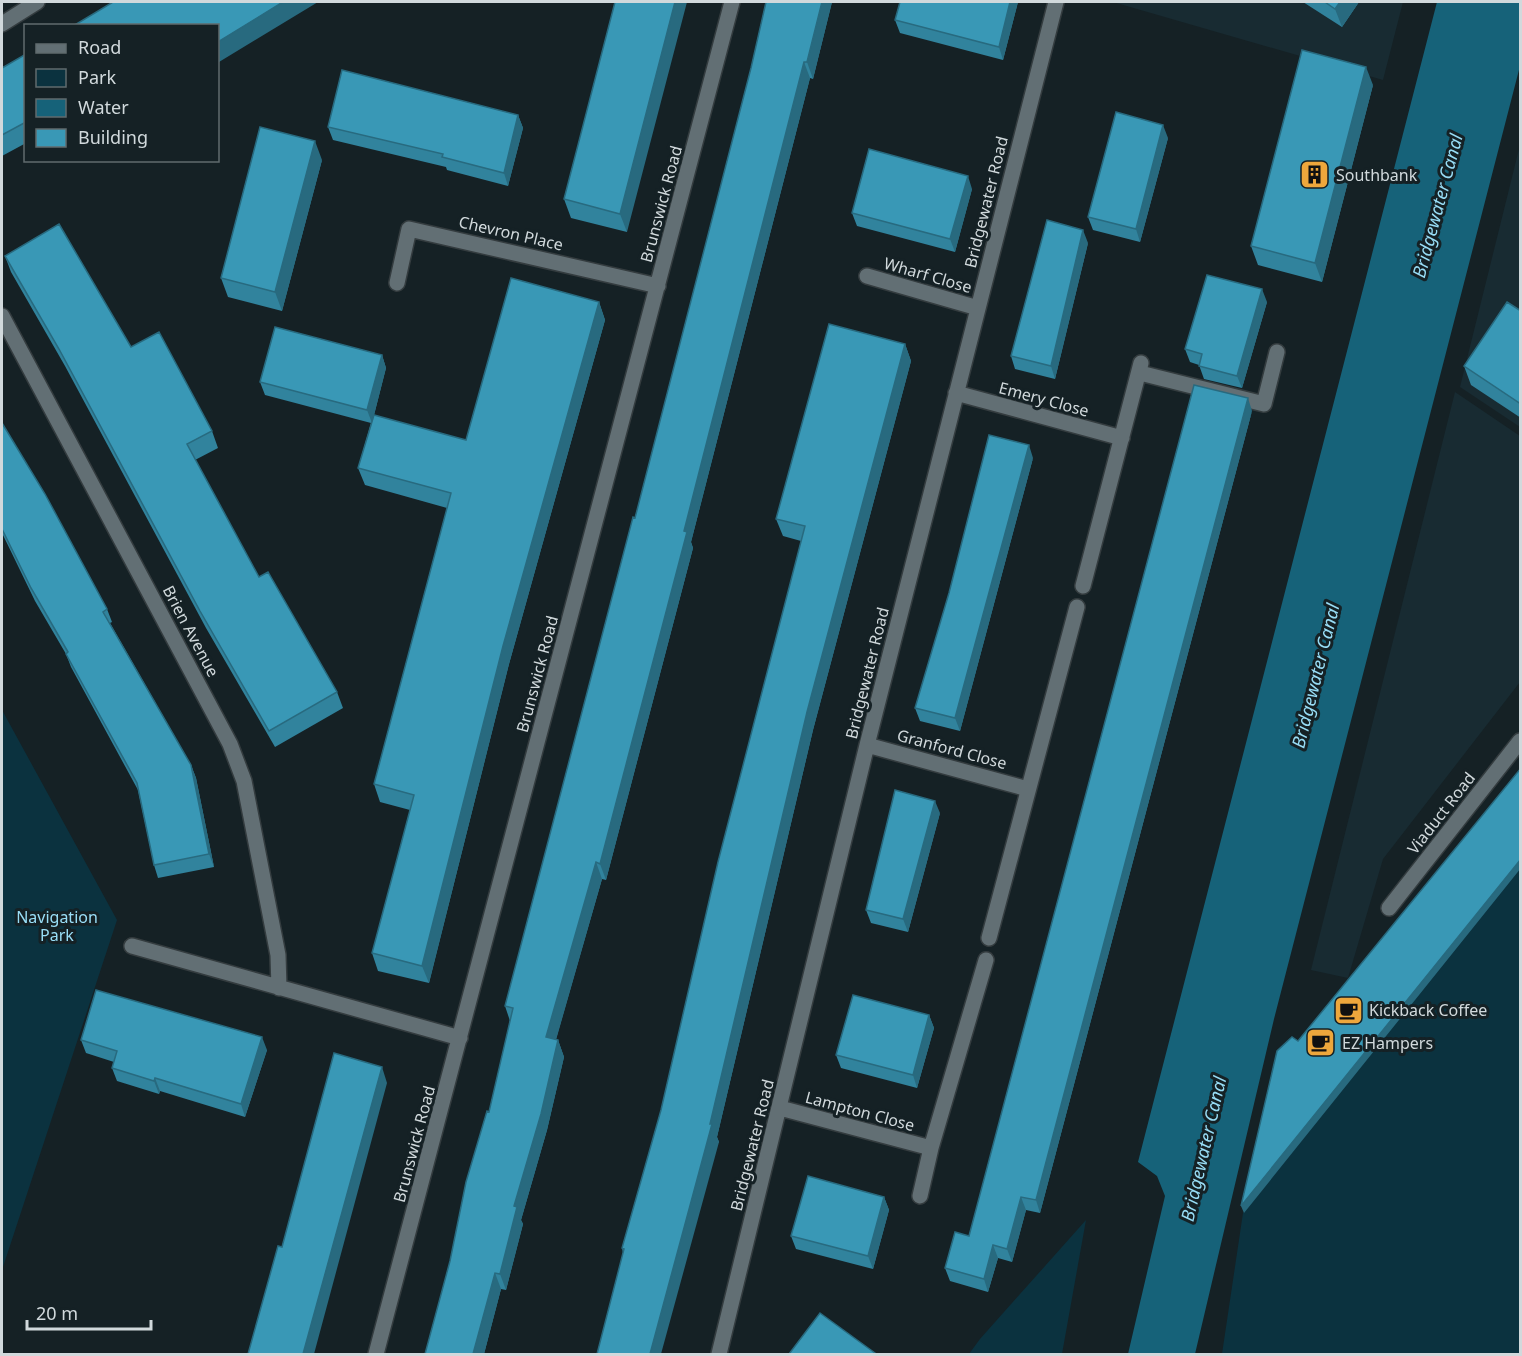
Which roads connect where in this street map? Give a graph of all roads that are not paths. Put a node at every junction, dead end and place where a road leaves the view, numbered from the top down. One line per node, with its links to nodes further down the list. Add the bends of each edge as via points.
1 (37, 2): 4 (street)
2 (732, 2): 7 (street, Brunswick Road)
3 (1056, 2): 8 (street, Bridgewater Road)
4 (2, 24)
5 (867, 276): 8 (street, Wharf Close)
6 (396, 283): 7 (street, Chevron Place, via 409,229)
7 (658, 286): 23 (street, Brunswick Road)
8 (978, 308): 11 (street, Bridgewater Road)
9 (2, 315): 22 (street, Brien Avenue, via 230,744 249,804 278,955)
10 (1277, 352): 12 (street, via 1264,404 1141,368)
11 (956, 393): 12 (street, Emery Close); 16 (street, Bridgewater Road)
12 (1122, 438): 13 (street)
13 (1083, 586)
14 (1077, 607): 17 (street)
15 (1521, 741): 18 (street, Viaduct Road)
16 (867, 745): 17 (street, Granford Close); 24 (street, Bridgewater Road)
17 (1028, 789): 19 (street)
18 (1389, 908)
19 (989, 938)
20 (132, 946): 22 (street)
21 (986, 960): 25 (street, Lampton Close)
22 (279, 988): 23 (street)
23 (460, 1038): 27 (street, Brunswick Road)
24 (780, 1108): 25 (street, Lampton Close); 28 (street, Bridgewater Road)
25 (931, 1148): 26 (street, Lampton Close)
26 (920, 1196)
27 (376, 1354)
28 (719, 1354)

